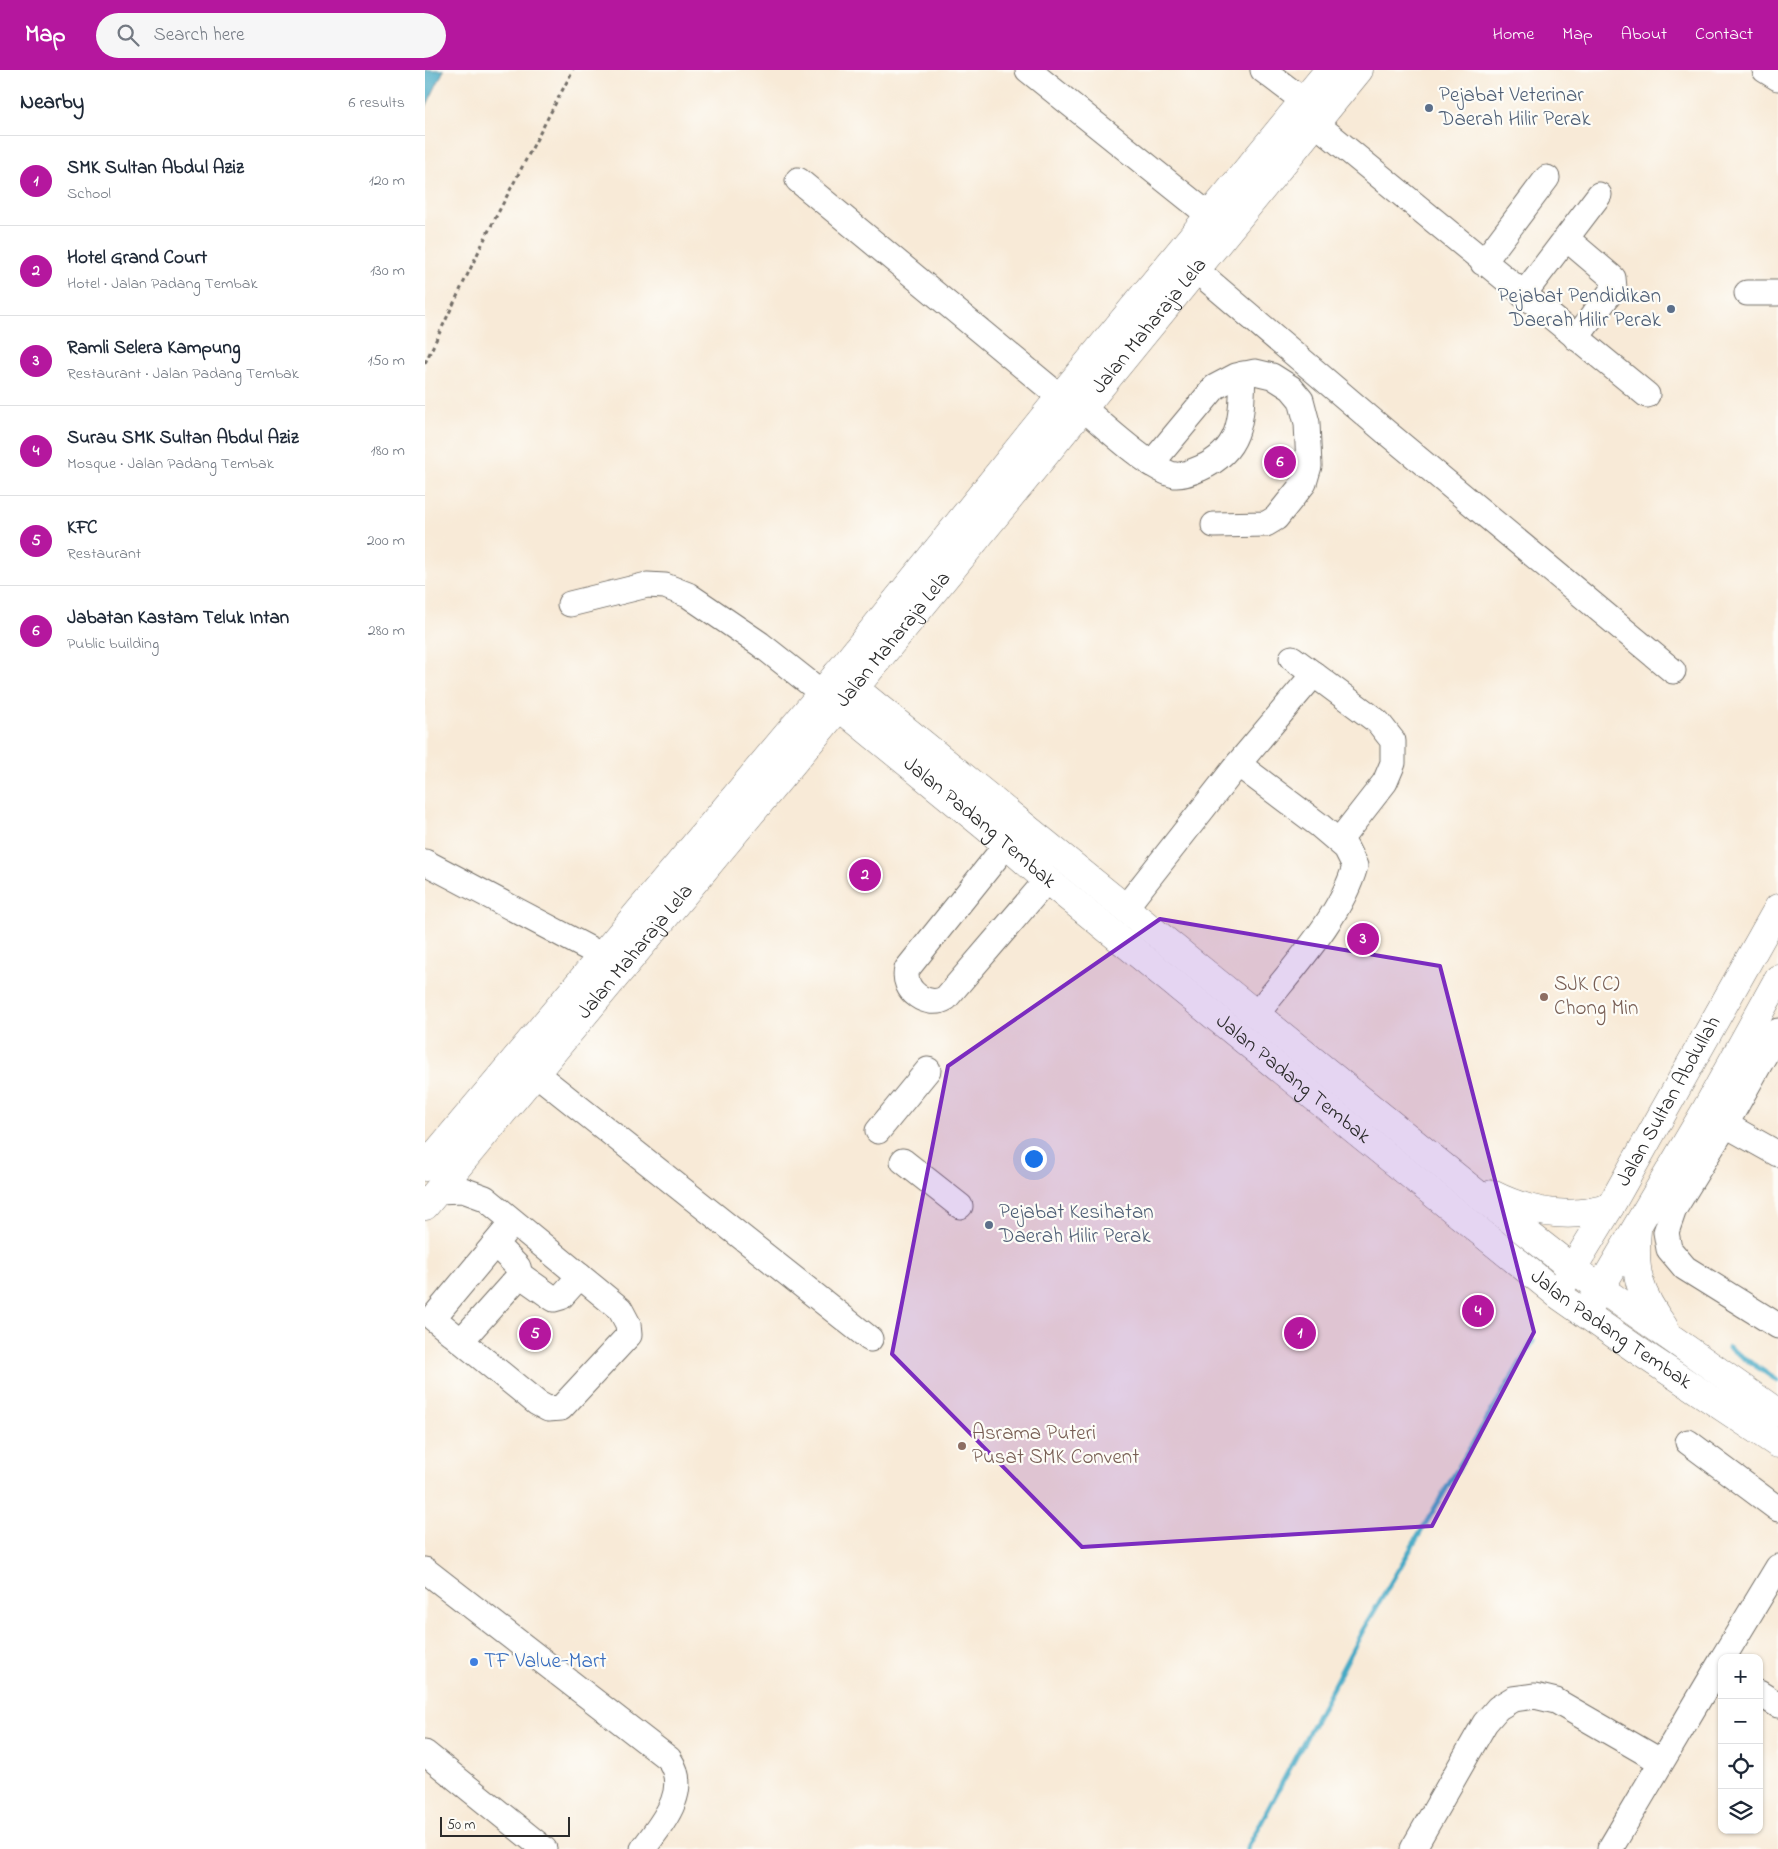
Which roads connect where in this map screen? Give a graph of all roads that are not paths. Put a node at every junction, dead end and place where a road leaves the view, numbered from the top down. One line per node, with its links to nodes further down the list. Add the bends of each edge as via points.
1 (1028, 70): 11 (street)
2 (1263, 70): 7 (street)
3 (1329, 70): 7 (main road, Jalan Maharaja Lela)
4 (1359, 70): 7 (main road, Jalan Maharaja Lela)
5 (1765, 70): 6 (street)
6 (1778, 78)
7 (1309, 112): 11 (main road, Jalan Maharaja Lela); 13 (street); 14 (main road, Jalan Maharaja Lela)
8 (1547, 178): 13 (street)
9 (798, 180): 21 (street)
10 (1599, 195): 12 (street)
11 (1210, 216): 21 (main road, Jalan Maharaja Lela)
12 (1567, 239): 17 (street); 18 (street, via 1615,283)
13 (1483, 263): 17 (street)
14 (1196, 270): 21 (main road, Jalan Maharaja Lela); 26 (street)
15 (1778, 292): 16 (street)
16 (1747, 293)
17 (1523, 295): 18 (street)
18 (1576, 338): 20 (street)
19 (1243, 374): 22 (street, via 1215,387); 22 (street, via 1240,422 1236,438 1223,454 1192,472 1175,475); 23 (street, via 1255,372 1272,376 1291,388 1301,400 1307,423 1309,466 1304,483 1276,518 1266,524)
20 (1647, 395)
21 (1071, 402): 22 (street); 28 (main road, Jalan Maharaja Lela)
22 (1151, 464)
23 (1214, 525)
24 (570, 604): 28 (street, via 647,585 665,586 688,594 760,644)
25 (1292, 658): 27 (street)
26 (1673, 671)
27 (1315, 674): 29 (street); 30 (street, via 1379,722 1393,741 1393,763 1385,782)
28 (838, 690): 31 (main road, Jalan Padang Tembak); 34 (main road, Jalan Padang Tembak); 36 (main road, Jalan Maharaja Lela); 42 (main road, Jalan Maharaja Lela)
29 (1238, 764): 30 (street); 34 (street)
30 (1339, 842): 38 (street, via 1355,866 1349,887 1331,918)
31 (1007, 844): 33 (main road, Jalan Padang Tembak); 33 (street, via 907,969 907,987 929,1003 946,998)
32 (425, 862): 36 (street)
33 (1047, 880): 61 (main road, Jalan Padang Tembak)
34 (1125, 908): 38 (main road, Jalan Padang Tembak)
35 (1778, 908): 40 (main road, Jalan Sultan Abdullah)
36 (601, 955): 48 (main road, Jalan Maharaja Lela)
37 (1778, 979): 43 (main road, Jalan Sultan Abdullah)
38 (1256, 1015): 49 (main road, Jalan Padang Tembak)
39 (1778, 1032): 43 (street)
40 (1696, 1052): 43 (main road, via 1696,1099); 53 (main road, Jalan Sultan Abdullah)
41 (928, 1070): 44 (street)
42 (534, 1072): 45 (main road, Jalan Maharaja Lela); 64 (street)
43 (1715, 1119): 46 (street); 55 (main road, Jalan Sultan Abdullah); 63 (street, via 1674,1209 1666,1232 1669,1249 1685,1268)
44 (878, 1131)
45 (473, 1146): 50 (street, via 474,1175); 51 (main road, Jalan Maharaja Lela)
46 (1778, 1154)
47 (903, 1161): 52 (street)
48 (425, 1167)
49 (1453, 1175): 53 (main road, via 1509,1203 1531,1210 1572,1215); 57 (main road, Jalan Padang Tembak)
50 (485, 1198): 51 (street, via 463,1190); 54 (street)
51 (431, 1199)
52 (960, 1206)
53 (1610, 1207): 57 (main road, Jalan Sultan Abdullah)
54 (513, 1222): 56 (street); 59 (street)
55 (1637, 1226): 60 (main road, Jalan Sultan Abdullah); 65 (main road, via 1637,1280 1648,1304)
56 (495, 1244): 58 (street, via 518,1267); 66 (street, via 433,1318)
57 (1573, 1269): 60 (main road, Jalan Padang Tembak); 61 (main road, Jalan Sultan Abdullah)
58 (519, 1275): 59 (street, via 554,1299 561,1297); 66 (street)
59 (579, 1276): 66 (street, via 620,1309 628,1324 629,1335 561,1408 548,1410 537,1403)
60 (1600, 1288): 62 (main road, Jalan Sultan Abdullah); 65 (main road, Jalan Padang Tembak)
61 (1557, 1294): 62 (main road, Jalan Padang Tembak)
62 (1585, 1314): 69 (main road, Jalan Padang Tembak)
63 (1778, 1326)
64 (870, 1339)
65 (1673, 1340): 67 (main road, Jalan Padang Tembak)
66 (461, 1341)
67 (1778, 1413)
68 (1688, 1442): 70 (street)
69 (1778, 1444)
70 (1778, 1509)
71 (425, 1570): 80 (street, via 669,1759 677,1770 677,1787 669,1815)
72 (1777, 1573): 73 (street)
73 (1726, 1654)
74 (1718, 1667): 78 (street)
75 (1763, 1696): 76 (street)
76 (1778, 1705)
77 (425, 1753): 79 (street)
78 (1660, 1761): 81 (street, via 1556,1701 1535,1696 1513,1699 1498,1708 1485,1723); 82 (street)
79 (544, 1849)
80 (643, 1849)
81 (1413, 1849)
82 (1610, 1849)

